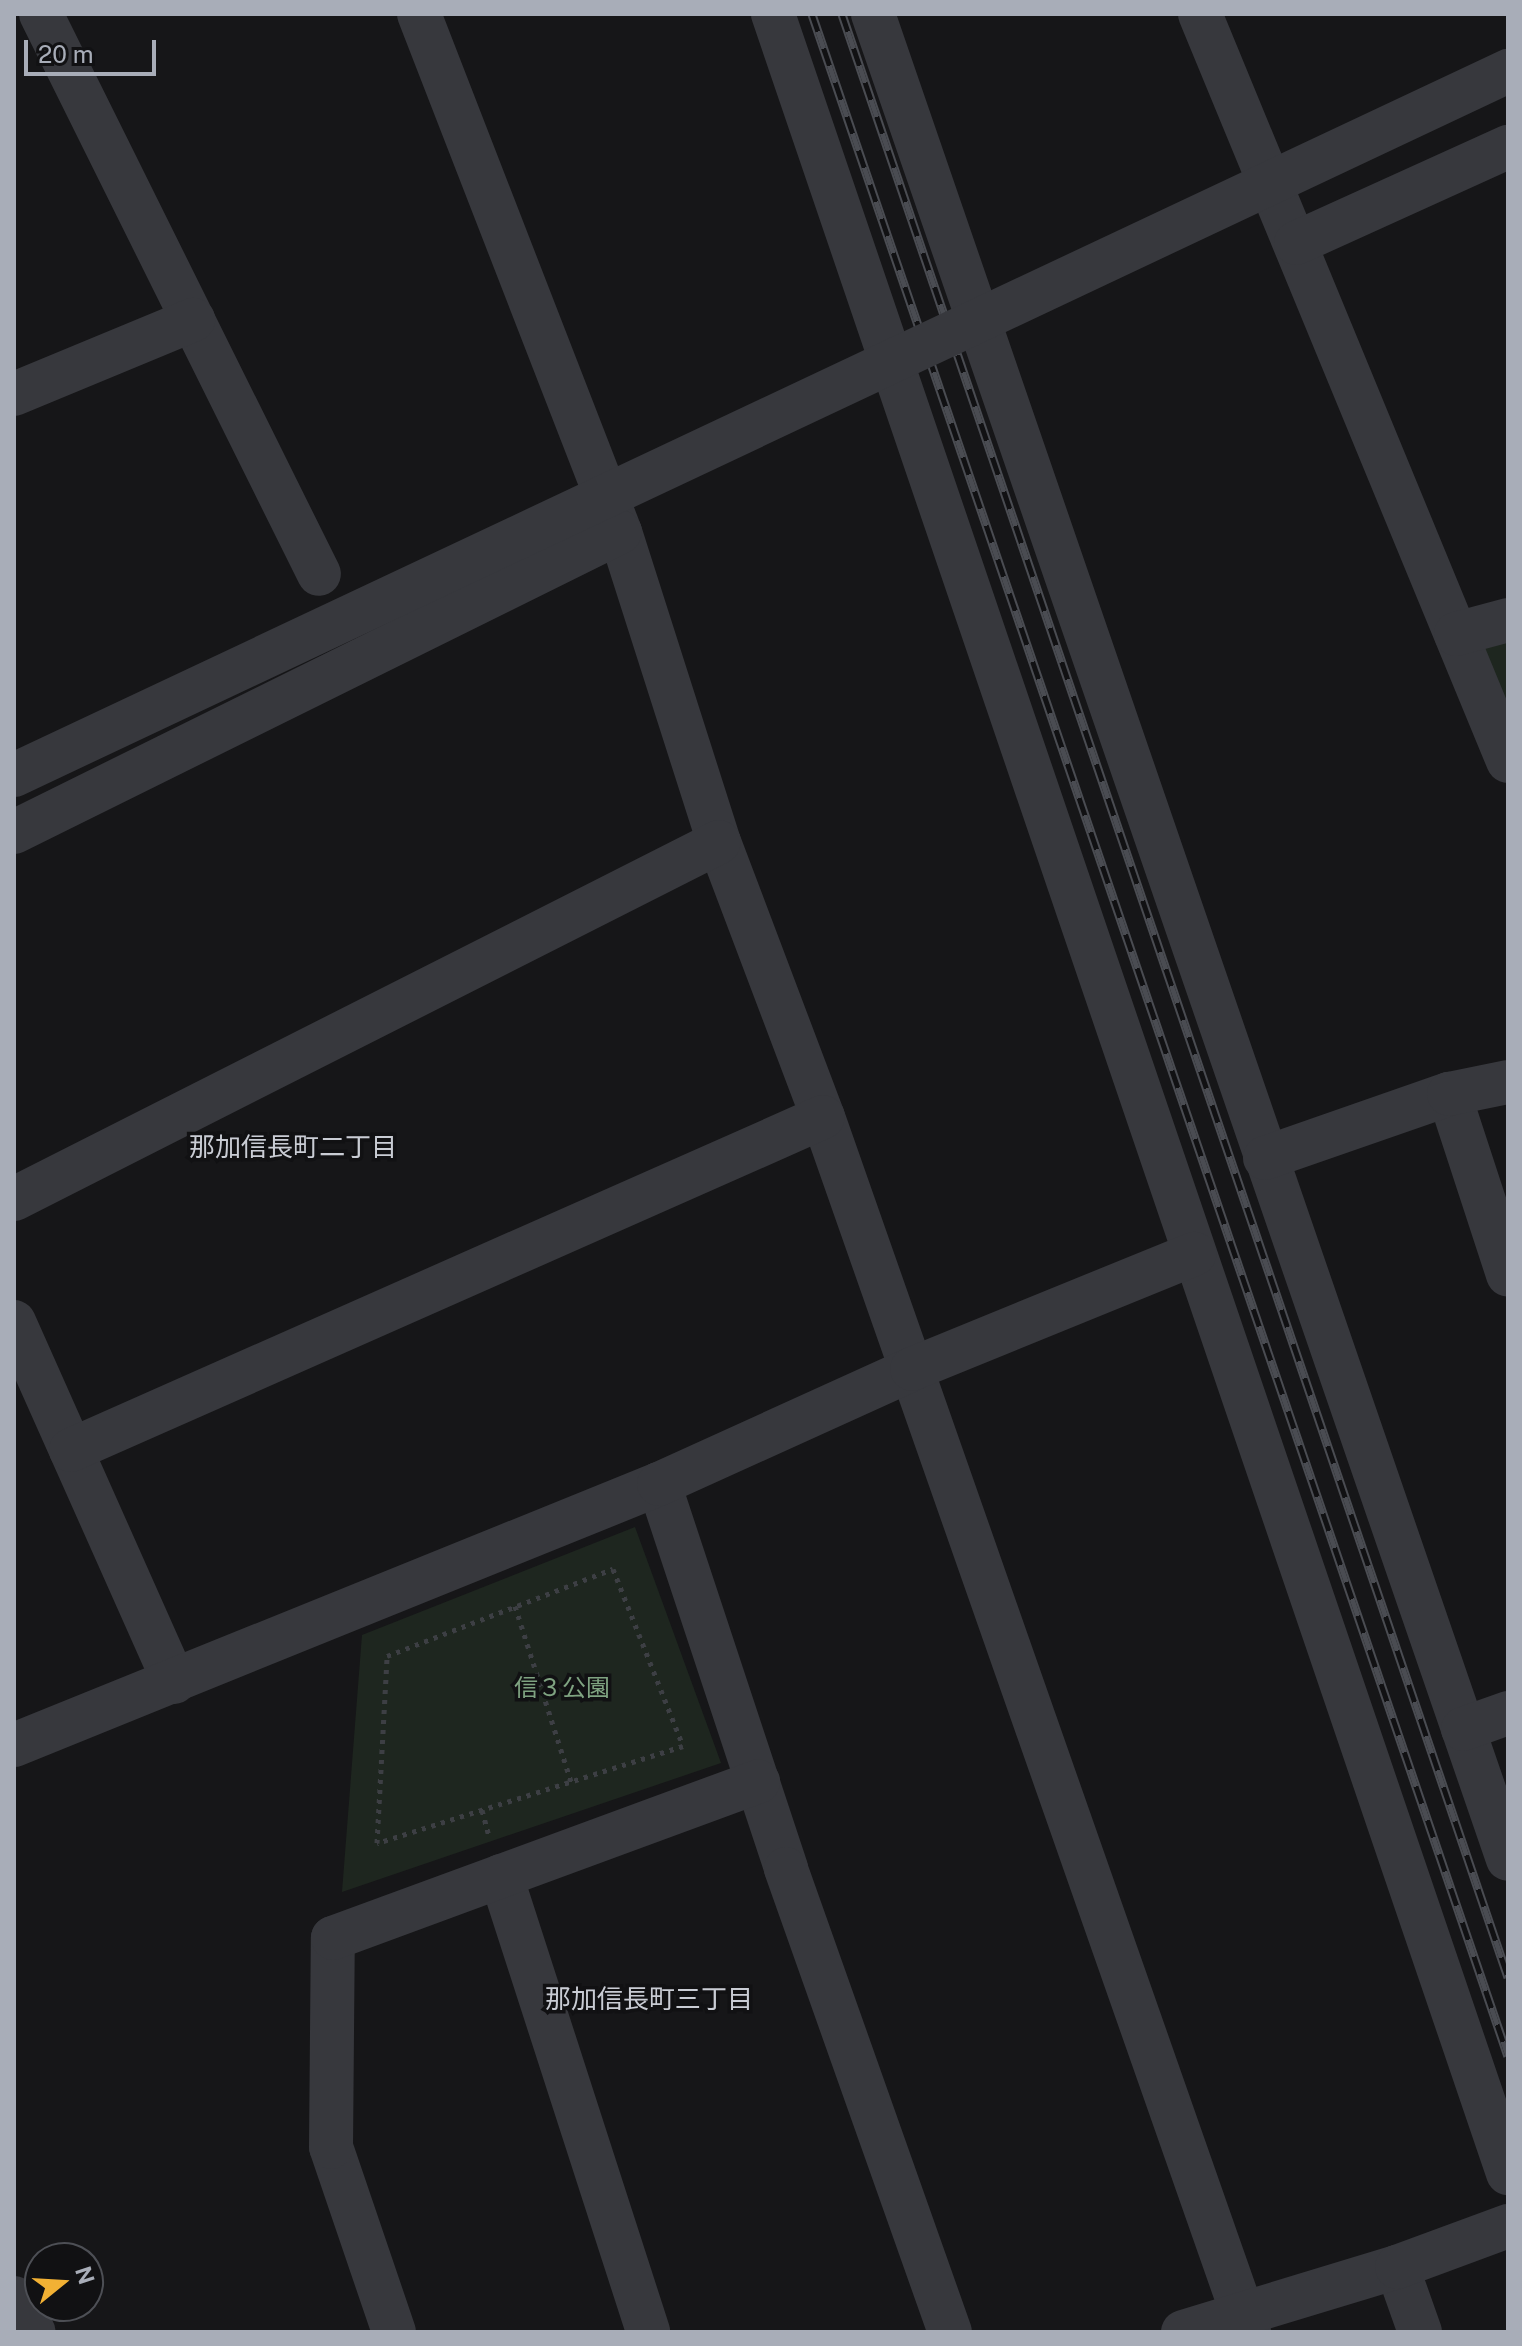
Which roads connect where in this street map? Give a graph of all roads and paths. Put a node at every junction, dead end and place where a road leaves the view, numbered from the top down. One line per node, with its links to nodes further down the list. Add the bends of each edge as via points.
1 (41, 14): 11 (street)
2 (419, 14): 13 (street)
3 (773, 14): 26 (street)
4 (873, 14): 24 (street)
5 (1200, 14): 9 (street)
6 (1508, 52): 9 (street)
7 (1508, 71): 18 (street, bridge)
8 (1508, 147): 10 (street)
9 (1264, 165): 10 (street)
10 (1296, 243): 16 (street)
11 (193, 320): 12 (street); 14 (street)
12 (14, 394)
13 (620, 532): 19 (street); 20 (street)
14 (319, 574)
15 (1508, 620): 16 (street)
16 (1456, 634): 17 (street)
17 (1508, 761)
18 (14, 775)
19 (14, 832)
20 (719, 842): 23 (street); 25 (street)
21 (1508, 1082): 22 (street)
22 (1449, 1094): 24 (street); 27 (street)
23 (823, 1117): 29 (street); 30 (street)
24 (1265, 1158): 35 (street)
25 (14, 1199)
26 (1194, 1254): 29 (street); 41 (street)
27 (1508, 1275)
28 (14, 1322): 30 (street)
29 (912, 1369): 31 (street); 45 (street)
30 (71, 1450): 33 (street)
31 (659, 1484): 33 (street); 38 (street)
32 (515, 1606): 37 (path); 37 (path, via 613,1569 683,1746); 37 (path, via 387,1656 377,1843)
33 (174, 1682): 36 (street)
34 (1508, 1713): 35 (street)
35 (1463, 1729): 39 (street)
36 (14, 1745)
37 (571, 1782)
38 (758, 1782): 40 (street); 49 (street)
39 (1508, 1859)
40 (501, 1876): 47 (street, via 333,1938 331,2147); 48 (street)
41 (1508, 2173)
42 (1508, 2226): 43 (street)
43 (1397, 2267): 45 (street); 51 (street)
44 (14, 2298): 46 (street)
45 (1246, 2323): 50 (street)
46 (34, 2332)
47 (394, 2332)
48 (648, 2332)
49 (950, 2332)
50 (1183, 2332)
51 (1420, 2332)

